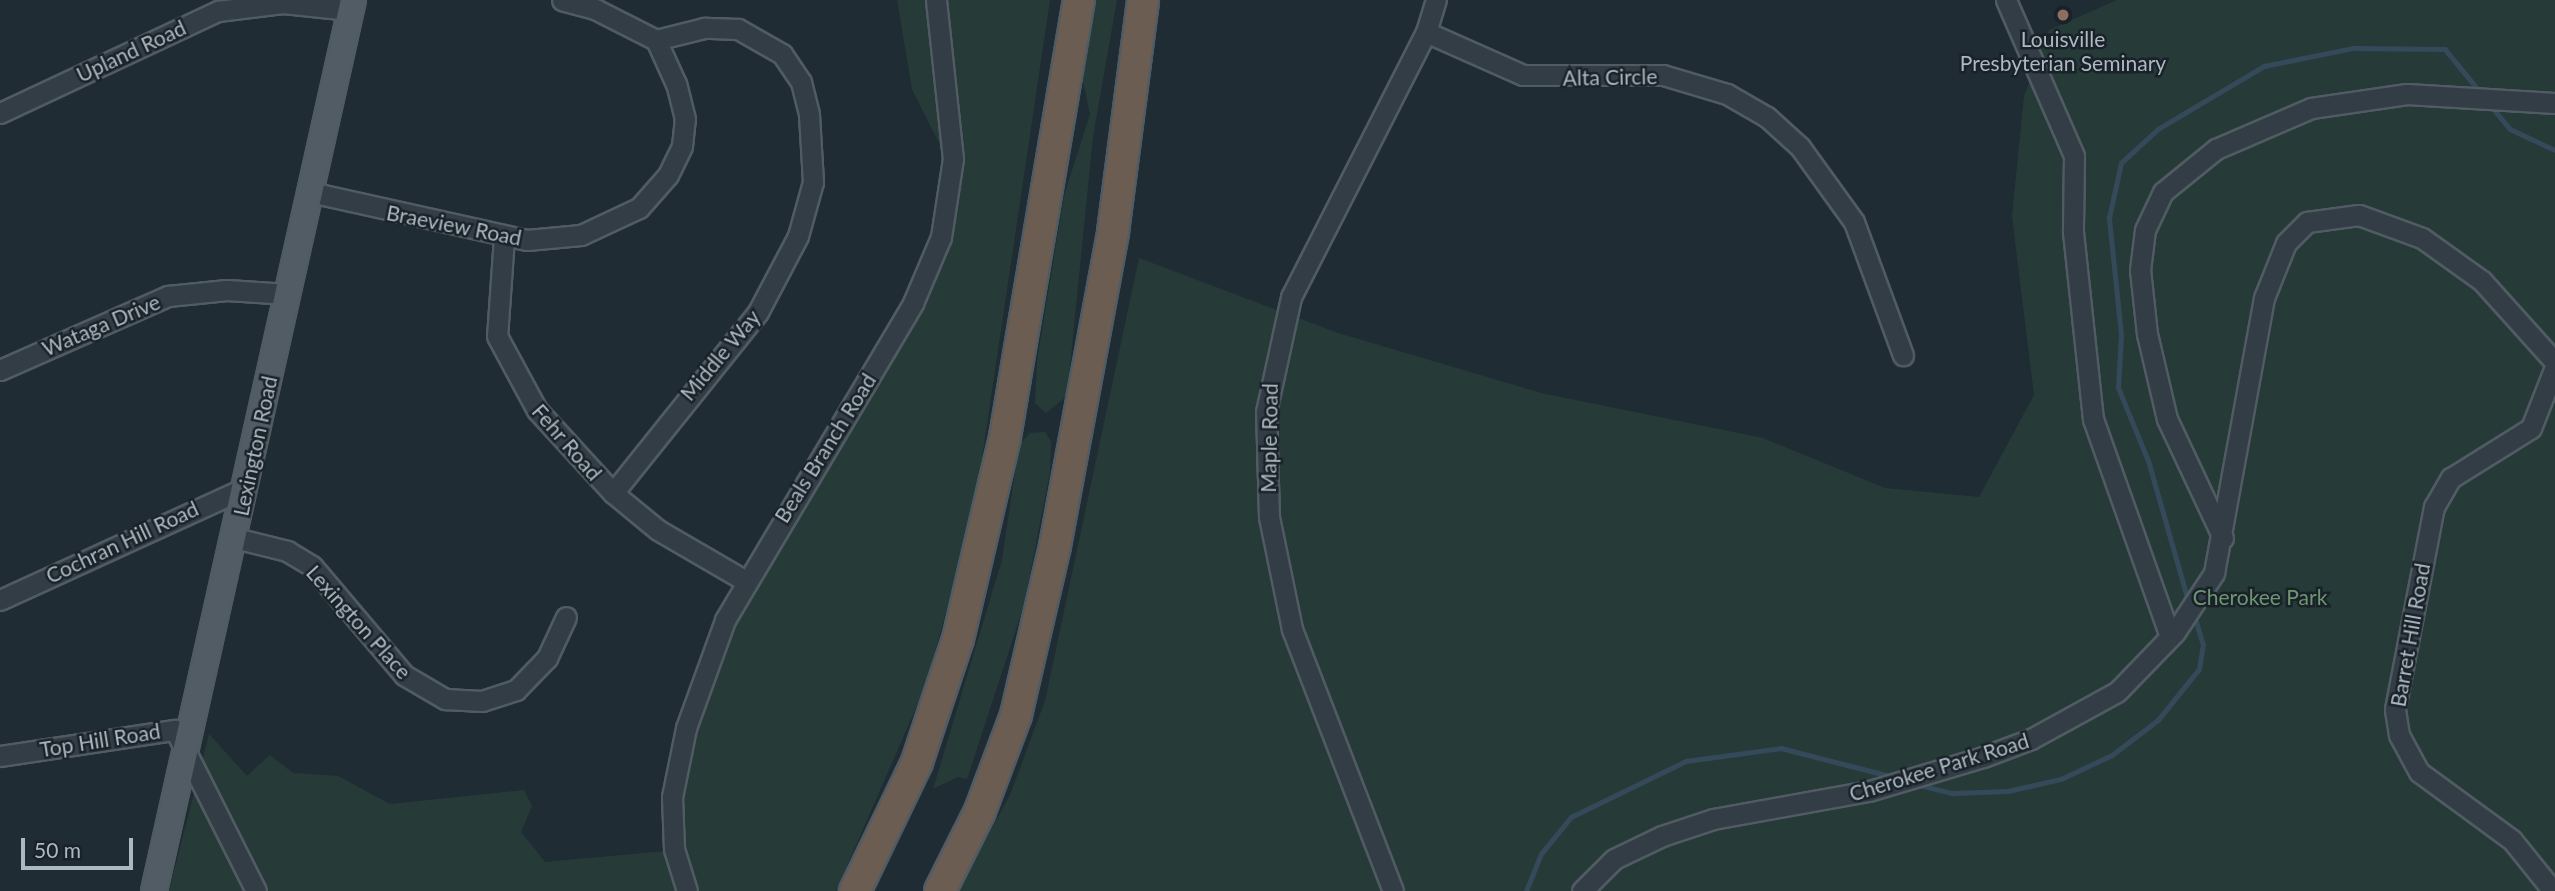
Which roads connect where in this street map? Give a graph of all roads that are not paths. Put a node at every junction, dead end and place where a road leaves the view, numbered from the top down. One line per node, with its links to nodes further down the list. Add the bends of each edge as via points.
1 (562, 0): 9 (street, via 595,9)
2 (936, 0): 22 (street, Beals Branch Road, via 953,159 941,237 914,303)
3 (1079, 0): 31 (highway, via 1007,423 958,639 917,762)
4 (1143, 0): 32 (highway, via 1113,232 1055,546 1016,715 980,811)
5 (1436, 0): 8 (street, Maple Road)
6 (2006, 0): 25 (street, via 2074,156 2073,232 2093,419)
7 (351, 5): 11 (street, Upland Road, via 283,3 218,11); 12 (main road, Lexington Road)
8 (1426, 32): 15 (street, Alta Circle, via 1524,75 1662,75 1727,94 1767,117 1808,156 1854,222); 33 (street, Maple Road, via 1291,297 1266,412 1269,517 1292,629)
9 (656, 40): 13 (street, Braeview Road, via 685,119 668,175 639,208 606,226 567,237); 19 (street, Middle Way, via 704,28 737,29 782,54 801,82 809,114 813,181 798,236 758,312)
10 (2555, 103): 21 (street, via 2466,94 2407,94 2311,108 2272,122 2190,165 2155,205 2140,270 2147,334 2167,419)
11 (0, 113)
12 (310, 192): 13 (street, Braeview Road); 14 (main road, Lexington Road)
13 (503, 237): 19 (street, Fehr Road, via 496,322 501,349 537,410)
14 (288, 294): 17 (street, Wataga Drive, via 227,289 168,296); 18 (main road, Lexington Road)
15 (1903, 355)
16 (2555, 365): 21 (street, Barret Hill Road, via 2482,281 2422,238 2359,215 2307,222 2286,243 2264,298); 35 (street, Barret Hill Road, via 2532,428 2458,472 2441,492 2427,525 2395,709 2399,735 2419,772 2512,840)
17 (0, 370)
18 (245, 488): 20 (main road, Lexington Road); 23 (street, Cochran Hill Road)
19 (613, 493): 22 (street, Fehr Road, via 659,530)
20 (235, 538): 24 (street, Lexington Place, via 287,551 312,566 404,675 445,699 482,701 516,690 547,658); 26 (main road, Lexington Road)
21 (2224, 538): 25 (street, Cherokee Park Road, via 2206,590)
22 (744, 580): 30 (street, Beals Branch Road, via 676,769 673,831)
23 (0, 600)
24 (566, 617)
25 (2173, 634): 34 (street, Cherokee Park Road, via 2097,707 2031,740 1868,791 1713,819 1662,836 1614,859)
26 (186, 751): 27 (street, Top Hill Road, via 179,733 166,728); 28 (main road, Lexington Road); 29 (street)
27 (0, 756)
28 (153, 891)
29 (256, 891)
30 (687, 891)
31 (855, 891)
32 (940, 891)
33 (1393, 891)
34 (1582, 891)
35 (2553, 891)

